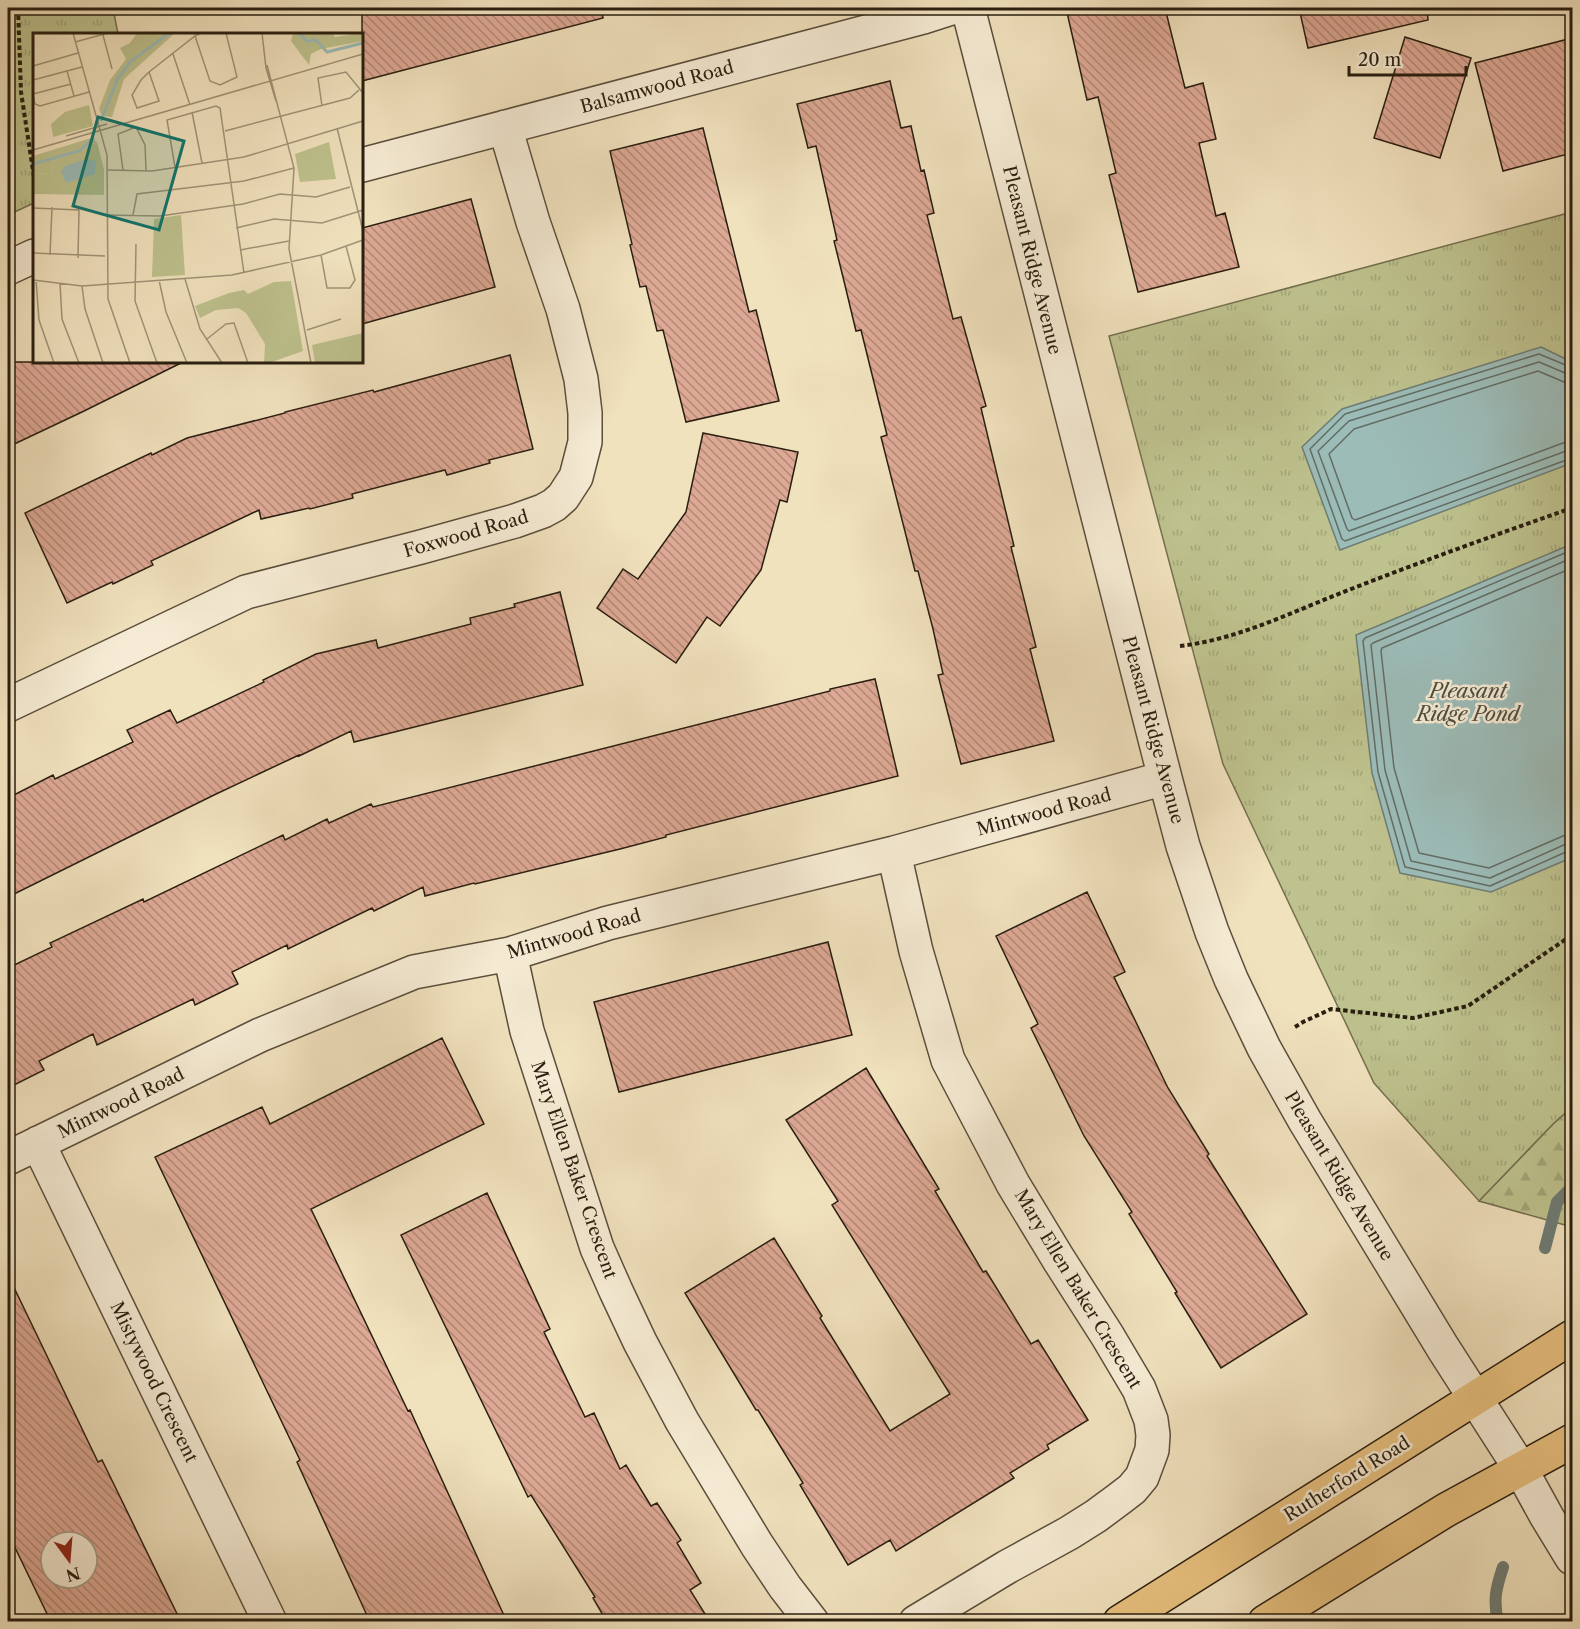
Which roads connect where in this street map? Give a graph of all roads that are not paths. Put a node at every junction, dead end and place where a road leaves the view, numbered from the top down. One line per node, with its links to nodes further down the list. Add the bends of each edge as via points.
1 (951, 8): 3 (street, Balsamwood Road)
2 (968, 8): 8 (street, Pleasant Ridge Avenue)
3 (505, 127): 4 (street, Balsamwood Road); 7 (street, Foxwood Road, via 581,379 585,442 576,477 563,497 554,506 514,521 246,592)
4 (363, 165)
5 (33, 256): 6 (street)
6 (8, 268)
7 (8, 705)
8 (1165, 778): 9 (street, Mintwood Road); 14 (street, Pleasant Ridge Avenue, via 1212,932 1264,1048)
9 (894, 853): 10 (street, Mintwood Road, via 608,923); 20 (street, Mary Ellen Baker Crescent, via 916,951 948,1060 1013,1184 1139,1389 1153,1435 1142,1477 1119,1499 1087,1522)
10 (510, 954): 11 (street, Mintwood Road, via 414,972 260,1035); 19 (street, Mary Ellen Baker Crescent, via 527,1030 597,1248 615,1291 682,1421 757,1545)
11 (38, 1143): 12 (street, Mintwood Road); 18 (street, Mistywood Crescent)
12 (8, 1158)
13 (1572, 1337): 14 (main road, Rutherford Road)
14 (1475, 1399): 16 (street, Pleasant Ridge Avenue); 21 (main road, Rutherford Road)
15 (1572, 1441): 16 (main road)
16 (1520, 1468): 17 (street, Pleasant Ridge Avenue); 22 (main road)
17 (1572, 1558)
18 (270, 1622)
19 (812, 1622)
20 (916, 1622)
21 (1120, 1622)
22 (1265, 1622)

